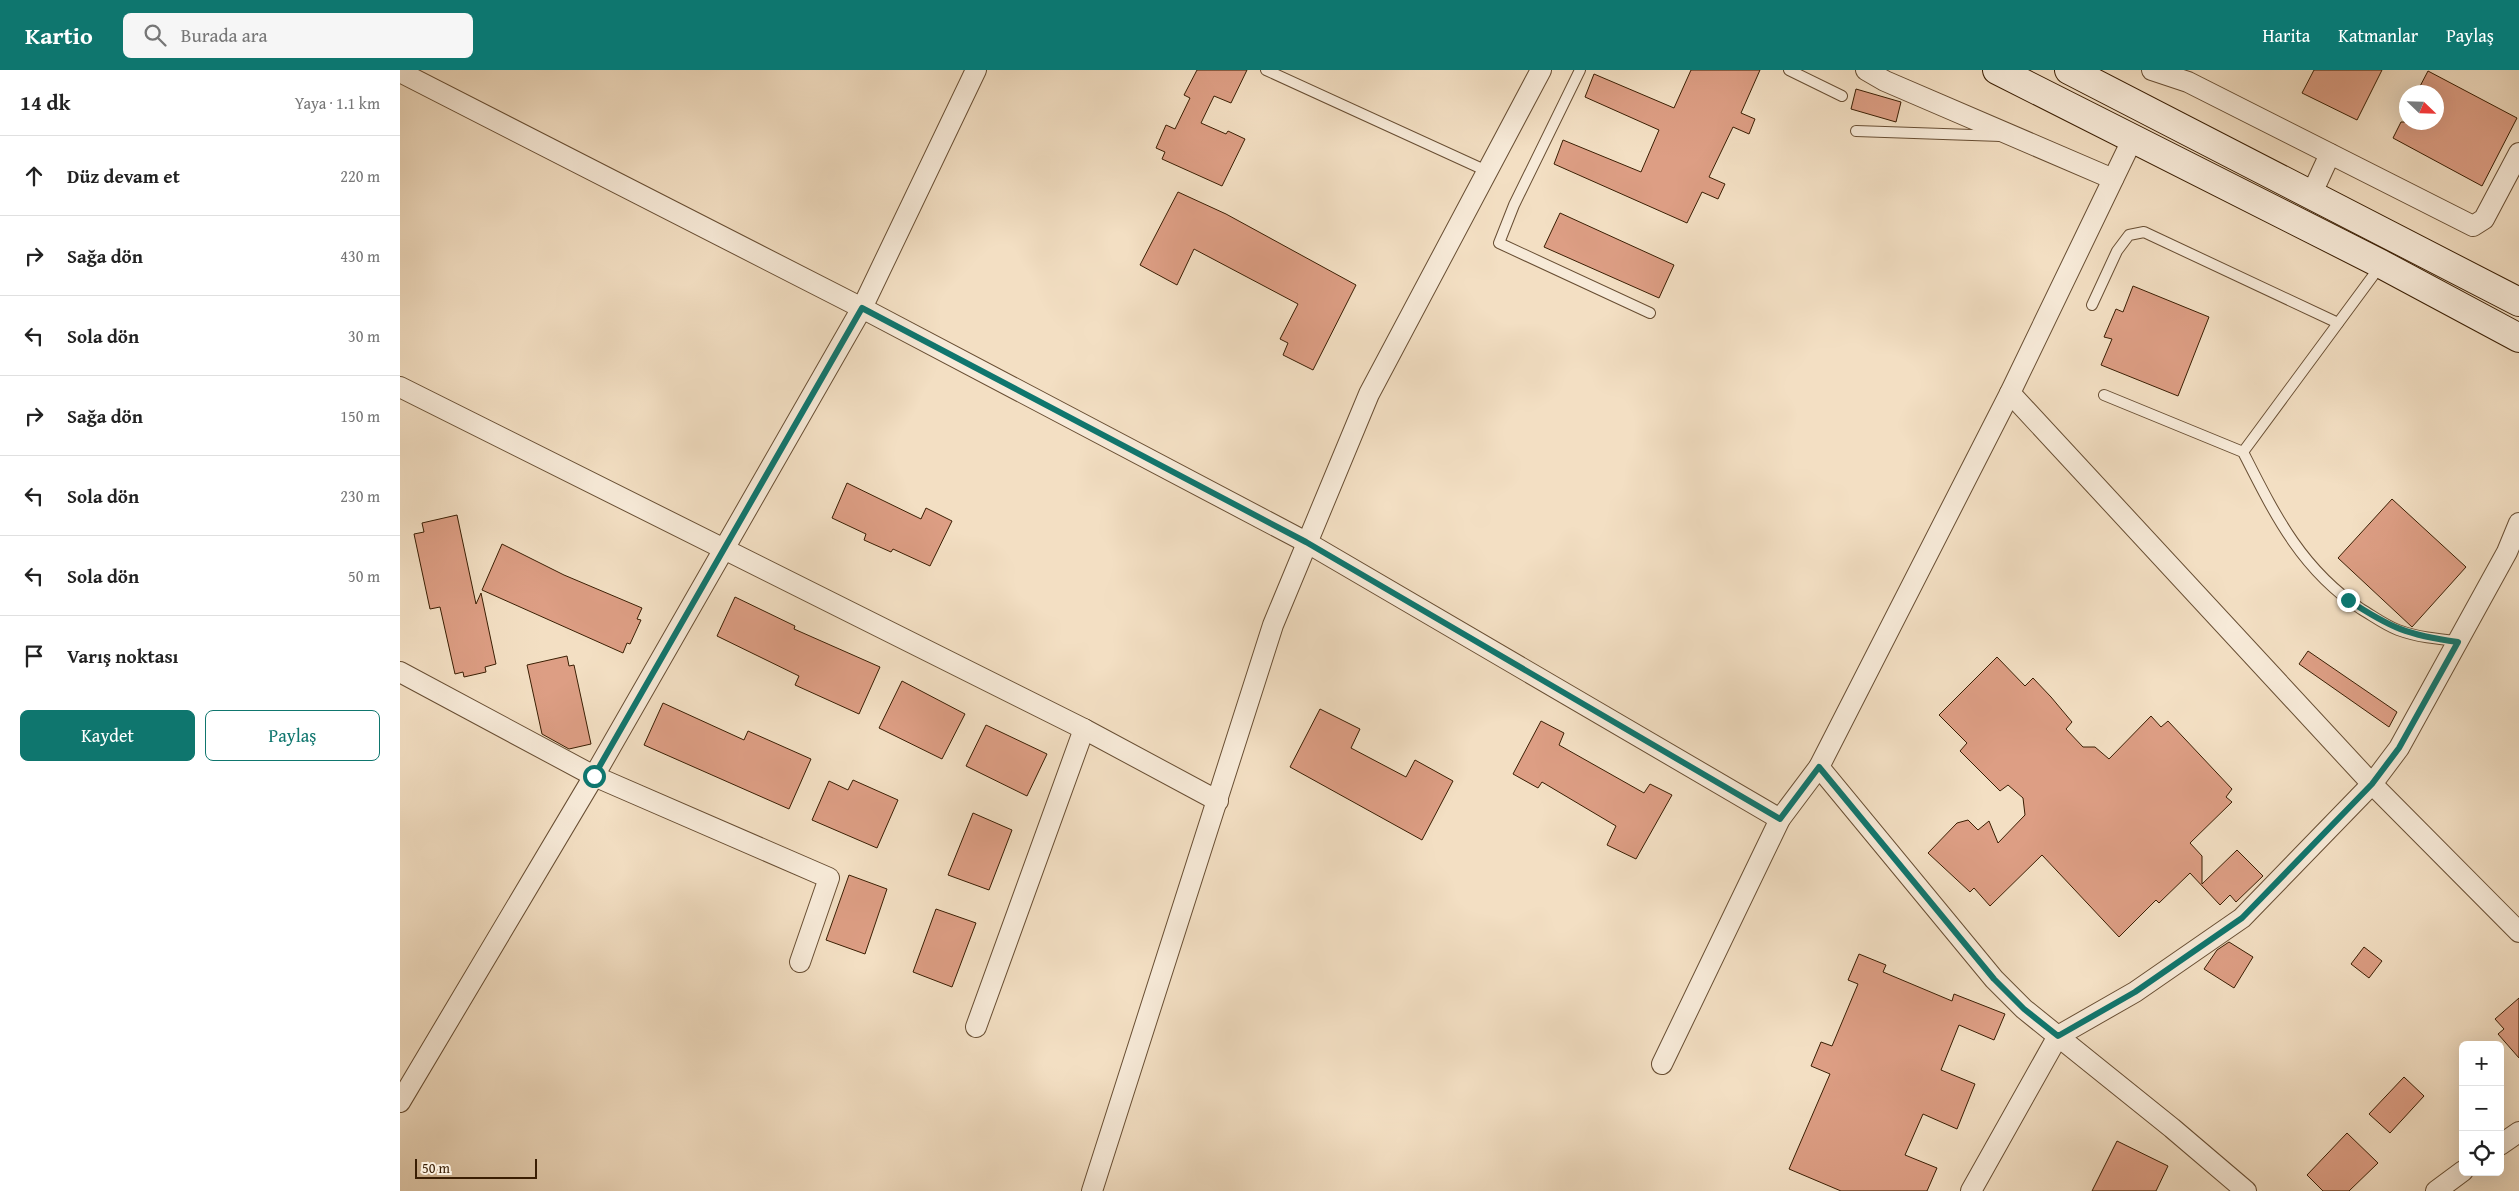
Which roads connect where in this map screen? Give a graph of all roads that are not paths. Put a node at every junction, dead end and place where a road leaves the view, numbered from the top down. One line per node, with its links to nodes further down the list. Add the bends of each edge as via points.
1 (976, 70): 23 (street)
2 (1266, 70): 17 (lane)
3 (1541, 70): 17 (street)
4 (1580, 70): 24 (lane, via 1514,205 1499,243)
5 (1789, 70): 11 (lane)
6 (1866, 70): 13 (street)
7 (1998, 70): 14 (main road)
8 (2069, 70): 19 (main road)
9 (2153, 70): 16 (street, via 2188,82)
10 (400, 72): 23 (street)
11 (1842, 96)
12 (1856, 130): 13 (lane)
13 (2016, 137): 18 (street)
14 (2133, 138): 18 (street); 20 (main road)
15 (2519, 153): 16 (street, via 2484,219 2473,226)
16 (2330, 154): 19 (street)
17 (1489, 172): 32 (street, via 1368,394)
18 (2113, 179): 28 (street)
19 (2311, 194): 21 (main road)
20 (2381, 264): 25 (lane); 26 (main road)
21 (2519, 302)
22 (2092, 306): 25 (lane, via 2117,251 2129,235 2144,232)
23 (862, 308): 32 (street); 33 (street)
24 (1650, 313)
25 (2338, 323): 30 (lane)
26 (2519, 338)
27 (400, 387): 33 (street)
28 (2010, 393): 37 (street); 39 (street)
29 (2104, 395): 30 (lane)
30 (2244, 452): 34 (lane, via 2270,506 2300,553 2348,600 2396,629)
31 (2519, 524): 34 (street)
32 (1306, 542): 40 (street, via 1273,625); 41 (street)
33 (723, 548): 36 (street); 38 (street)
34 (2458, 642): 39 (street, via 2399,748)
35 (400, 672): 38 (street)
36 (1084, 729): 40 (street); 44 (street)
37 (1819, 767): 41 (street); 45 (street, via 1994,979)
38 (594, 776): 43 (street, via 829,878); 47 (street)
39 (2372, 784): 42 (street); 45 (street, via 2242,918 2135,992)
40 (1218, 801): 51 (street)
41 (1780, 819): 46 (street)
42 (2519, 932)
43 (800, 962)
44 (976, 1027)
45 (2058, 1036): 52 (street); 53 (street)
46 (1662, 1064)
47 (400, 1102)
48 (2519, 1132): 49 (street)
49 (2504, 1142)
50 (2459, 1174): 54 (street)
51 (1092, 1191)
52 (1971, 1191)
53 (2246, 1191)
54 (2436, 1191)

